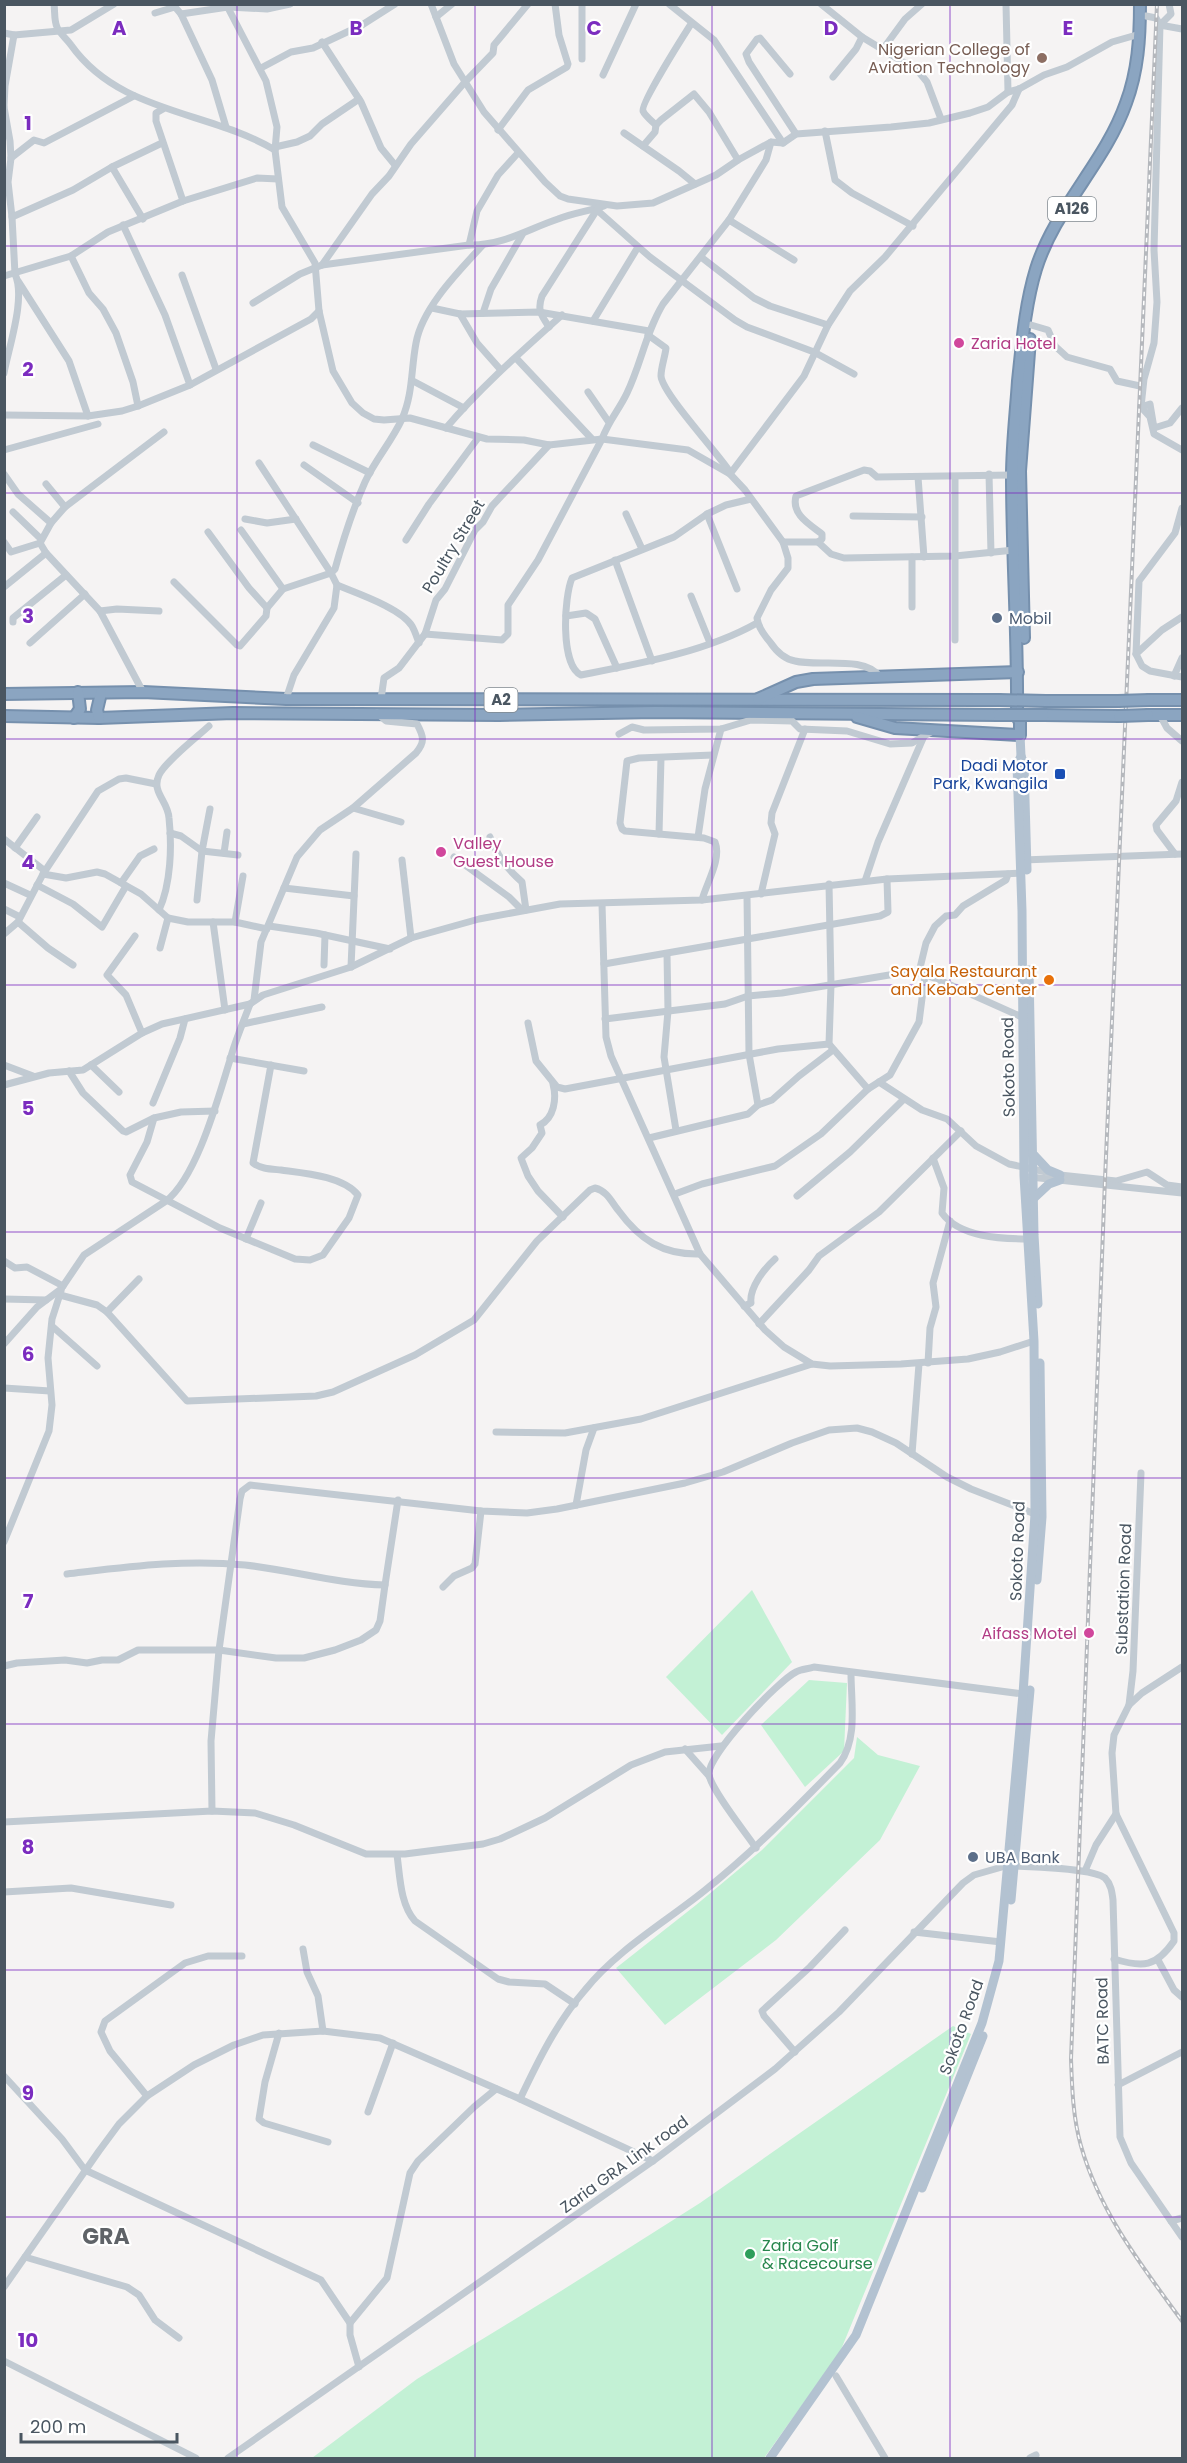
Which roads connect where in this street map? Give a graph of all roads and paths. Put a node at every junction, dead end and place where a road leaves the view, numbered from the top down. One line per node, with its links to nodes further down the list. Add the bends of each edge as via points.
1 (54, 4): 26 (street, via 56,27)
2 (114, 4): 26 (street, via 71,30)
3 (290, 4): 18 (street, via 267,9)
4 (395, 4): 31 (street, via 362,25)
5 (431, 4): 22 (street)
6 (452, 4): 22 (street)
7 (528, 4): 38 (street, via 494,45 493,53)
8 (555, 4): 49 (street, via 567,67 528,90)
9 (582, 4): 33 (street)
10 (636, 4): 36 (street)
11 (669, 4): 23 (street)
12 (822, 4): 30 (street)
13 (922, 4): 32 (street)
14 (1006, 4): 40 (street)
15 (1140, 4): 29 (highway, A126)
16 (1146, 4): 21 (highway, A126)
17 (1169, 4): 24 (street, via 1171,14)
18 (227, 6): 20 (street); 34 (street)
19 (155, 14): 20 (street, via 175,7)
20 (181, 14): 48 (street, via 212,80)
21 (1146, 16): 24 (street, via 1156,18); 99 (highway, A126, via 1144,58 1131,107 1051,248 1041,274)
22 (435, 17): 38 (street)
23 (691, 24): 47 (street, via 652,86 642,110); 55 (street, via 722,50)
24 (1160, 25): 25 (street); 110 (street, via 1154,250 1157,302 1154,343)
25 (1182, 28)
26 (60, 31): 28 (street); 41 (street, via 83,62)
27 (4, 33): 28 (street)
28 (14, 34): 43 (street)
29 (1140, 34): 39 (street, via 1112,42); 136 (highway, A126, via 1126,104 1106,145 1054,227 1036,269 1024,327)
30 (862, 36): 32 (street); 37 (street)
31 (322, 42): 34 (street); 42 (street)
32 (883, 49): 45 (street, via 906,62 927,82)
33 (582, 59)
34 (261, 68): 57 (street, via 277,127)
35 (790, 74): 52 (street, via 760,38 746,54)
36 (603, 75)
37 (833, 77)
38 (465, 82): 49 (street); 61 (street)
39 (1019, 89): 40 (street); 73 (street, via 1012,105)
40 (1008, 92): 45 (street, via 988,107)
41 (134, 96): 44 (street); 59 (street, via 44,143 27,143)
42 (359, 99): 57 (street, via 310,136); 61 (street, via 381,148)
43 (4, 107): 46 (street)
44 (163, 109): 48 (street); 54 (street, via 156,113)
45 (941, 119): 50 (street, via 891,128)
46 (5, 123): 59 (street, via 9,127)
47 (656, 125): 56 (street); 60 (street, via 694,94)
48 (226, 126): 57 (street)
49 (498, 130): 58 (street)
50 (825, 131): 52 (street); 73 (street, via 835,180)
51 (624, 133): 56 (street)
52 (796, 134): 55 (street)
53 (771, 142): 55 (street); 60 (street); 71 (street, via 766,160)
54 (162, 143): 62 (street); 66 (street)
55 (783, 143)
56 (643, 146): 65 (street)
57 (275, 148): 63 (street)
58 (518, 153): 67 (street, via 560,196); 75 (street, via 498,175 477,211)
59 (11, 158): 64 (street)
60 (738, 160): 65 (street)
61 (396, 165): 81 (street)
62 (112, 167): 69 (street, via 73,190); 70 (street)
63 (278, 179): 66 (street, via 257,178); 81 (street, via 284,212)
64 (6, 184): 69 (street)
65 (695, 184): 67 (street, via 653,203)
66 (183, 201): 70 (street)
67 (606, 205): 68 (street)
68 (597, 209): 74 (street, via 558,219); 77 (street); 91 (street, via 542,296)
69 (12, 217): 85 (street)
70 (143, 219): 72 (street)
71 (729, 220): 79 (street); 80 (street)
72 (123, 225): 78 (street); 109 (street, via 165,315)
73 (913, 226): 98 (street, via 856,284)
74 (522, 235): 76 (street); 92 (street, via 491,289)
75 (469, 245): 76 (street); 81 (street)
76 (482, 246): 89 (street)
77 (638, 247): 82 (street); 96 (street)
78 (71, 256): 85 (street); 112 (street, via 89,293 116,333)
79 (701, 257): 86 (street); 98 (street, via 754,298)
80 (794, 260)
81 (319, 267): 88 (street); 90 (street)
82 (673, 274): 86 (street); 87 (street)
83 (182, 275): 104 (street)
84 (4, 276): 85 (street)
85 (16, 278): 106 (street, via 18,312); 117 (street, via 69,361)
86 (682, 281): 87 (street); 102 (street, via 747,327)
87 (674, 291): 101 (street)
88 (253, 303)
89 (432, 308): 93 (street); 108 (street, via 419,331)
90 (320, 311): 95 (street); 97 (street)
91 (539, 312): 92 (street); 94 (street); 100 (street)
92 (483, 313): 93 (street)
93 (460, 314): 105 (street, via 477,343)
94 (561, 315): 96 (street); 100 (street)
95 (311, 319): 97 (street); 104 (street)
96 (593, 321): 101 (street)
97 (322, 323): 118 (street, via 333,371 352,403 374,419)
98 (828, 324): 102 (street)
99 (1031, 325): 110 (street, via 1048,330 1055,346 1067,357 1110,369 1117,381); 214 (highway, A126, via 1020,471 1025,672 1024,717)
100 (549, 327): 103 (street)
101 (648, 333): 119 (street, via 627,394); 133 (street, via 666,348 661,375 664,383)
102 (814, 352): 107 (street); 133 (street, via 804,376)
103 (516, 358): 105 (street); 124 (street)
104 (216, 369): 109 (street)
105 (501, 369): 114 (street)
106 (4, 373)
107 (854, 374)
108 (413, 381): 114 (street); 118 (street)
109 (190, 385): 112 (street)
110 (1142, 389): 113 (street)
111 (588, 392): 119 (street)
112 (138, 406): 117 (street)
113 (1141, 407): 115 (street, via 1150,404 1154,428 1170,423); 129 (street, via 1150,417 1154,434)
114 (464, 408): 121 (street)
115 (1182, 408)
116 (4, 415): 117 (street)
117 (87, 416)
118 (402, 418): 121 (street); 132 (street)
119 (609, 422): 125 (street)
120 (98, 424): 128 (street)
121 (446, 429): 123 (street)
122 (164, 432): 142 (street)
123 (478, 438): 127 (street, via 524,440); 154 (street)
124 (592, 439): 125 (street); 127 (street)
125 (602, 439): 133 (street, via 688,450); 184 (street, via 538,560 508,605 506,638)
126 (313, 445): 132 (street)
127 (549, 446): 184 (street, Poultry Street, via 492,506 475,530 436,600)
128 (4, 450)
129 (1182, 450)
130 (258, 464): 150 (street)
131 (304, 465): 141 (street)
132 (370, 473): 141 (street)
133 (730, 473): 140 (street)
134 (4, 474): 151 (street, via 18,494)
135 (989, 474): 136 (street); 138 (street); 162 (street)
136 (1012, 475): 160 (highway, A126)
137 (918, 477): 138 (street); 148 (street); 158 (street, via 877,477 864,470 796,496 797,512 822,534)
138 (955, 477): 163 (street)
139 (46, 484): 142 (street)
140 (751, 499): 146 (street); 157 (street)
141 (358, 503): 167 (street)
142 (65, 507): 151 (street)
143 (1182, 508): 189 (street, via 1175,532 1139,580)
144 (13, 512): 155 (street)
145 (626, 514): 159 (street)
146 (708, 514): 159 (street, via 674,537); 173 (street)
147 (853, 516): 148 (street)
148 (922, 517): 165 (street)
149 (245, 519): 150 (street, via 267,524)
150 (296, 519): 167 (street)
151 (51, 523): 155 (street)
152 (241, 530): 172 (street)
153 (208, 532): 177 (street)
154 (406, 540)
155 (40, 541): 156 (street, via 11,552); 161 (street)
156 (4, 542)
157 (783, 542): 158 (street); 183 (street, via 788,568 758,613)
158 (818, 542): 164 (street, via 831,554 844,558)
159 (642, 549): 166 (street)
160 (1014, 550): 162 (street); 193 (highway, A126)
161 (46, 553): 168 (street); 171 (street)
162 (991, 553): 163 (street)
163 (955, 556): 165 (street); 185 (street)
164 (912, 557): 165 (street); 176 (street)
165 (924, 557)
166 (615, 560): 180 (street, via 572,578); 191 (street)
167 (331, 573): 170 (street); 172 (street)
168 (66, 575): 174 (street); 182 (street)
169 (174, 582): 177 (street, via 237,645 244,644 266,616)
170 (337, 585): 187 (street, via 384,605 409,622); 201 (street, via 334,608 294,675)
171 (4, 588)
172 (283, 589): 177 (street)
173 (737, 589)
174 (85, 594): 179 (street); 186 (street)
175 (691, 596): 188 (street)
176 (912, 607)
177 (267, 608)
178 (159, 610): 179 (street)
179 (100, 611): 198 (street)
180 (566, 616): 192 (street, via 586,613 595,619); 192 (street, via 564,635 577,674)
181 (1182, 617): 189 (street)
182 (13, 622)
183 (757, 623): 188 (street); 196 (street, via 776,650 789,659 851,664 874,671)
184 (425, 634): 187 (street, Poultry Street)
185 (955, 640)
186 (30, 643)
187 (418, 643): 202 (street, Poultry Street, via 399,669 384,678)
188 (710, 643): 191 (street)
189 (1136, 654): 194 (street, via 1146,669)
190 (1182, 658): 194 (street)
191 (652, 661): 192 (street)
192 (617, 668)
193 (1018, 672): 196 (highway); 214 (highway, A126)
194 (1174, 676): 195 (street)
195 (1182, 676)
196 (880, 677): 204 (highway, via 805,680)
197 (78, 692): 199 (highway, A2); 200 (highway, A2); 212 (highway, via 80,710)
198 (143, 692): 199 (highway, A2); 201 (highway, A2)
199 (101, 693): 213 (highway)
200 (4, 694)
201 (286, 699): 202 (highway, A2)
202 (381, 699): 204 (highway, A2)
203 (1182, 700): 205 (highway, A2, bridge)
204 (750, 701): 205 (highway, A2)
205 (906, 701): 208 (highway)
206 (376, 713): 207 (highway, A2); 213 (highway, A2); 226 (street, via 386,721 417,724 424,744)
207 (839, 713): 208 (highway, A2); 218 (highway)
208 (907, 714): 209 (highway, A2, bridge)
209 (1154, 715): 210 (highway, A2); 221 (street)
210 (1182, 715)
211 (4, 716): 212 (highway, A2)
212 (74, 718): 213 (highway, A2)
213 (99, 718)
214 (1020, 722): 220 (highway, A126)
215 (208, 726): 225 (street, via 160,773)
216 (721, 729): 217 (street, via 751,720 792,721); 219 (street, via 632,727); 222 (street)
217 (805, 729): 218 (street, via 847,731 890,744 912,742); 257 (street, via 772,813 775,834)
218 (929, 733): 220 (highway); 251 (street, via 878,842)
219 (620, 734)
220 (1020, 735): 245 (main road, Sokoto Road, via 1021,756 1017,765)
221 (1182, 741)
222 (713, 755): 223 (street); 234 (street)
223 (661, 758): 232 (street); 232 (street, via 630,759 626,763 620,823 622,830)
224 (1182, 782): 241 (street, via 1176,801 1156,825)
225 (156, 784): 230 (street, via 168,807); 246 (street, via 126,778 98,791)
226 (353, 808): 229 (street); 256 (street, via 315,835 294,863)
227 (210, 809): 238 (street)
228 (37, 817): 236 (street)
229 (401, 822)
230 (170, 832): 238 (street); 265 (street, via 166,892)
231 (227, 832): 239 (street)
232 (659, 834): 234 (street)
233 (490, 837): 266 (street, via 507,870 522,882)
234 (698, 837): 262 (street, via 712,840 717,848)
235 (4, 839): 236 (street)
236 (15, 848): 246 (street)
237 (154, 849): 253 (street, via 140,856)
238 (201, 851): 239 (street); 261 (street)
239 (224, 853): 242 (street)
240 (356, 854): 259 (street)
241 (1178, 854): 245 (street)
242 (238, 855)
243 (454, 856): 266 (street)
244 (402, 860): 276 (street)
245 (1024, 860): 248 (main road, Sokoto Road); 323 (main road)
246 (44, 872): 253 (street, via 66,878 97,872); 255 (street)
247 (1008, 873): 248 (street); 250 (street); 286 (street, via 1006,880 935,926 926,943)
248 (1021, 873): 293 (main road, Sokoto Road)
249 (243, 876): 270 (street)
250 (887, 879): 251 (street); 271 (street, via 886,914)
251 (866, 881): 254 (street)
252 (4, 883): 258 (street)
253 (123, 884): 255 (street, via 102,927 73,904); 265 (street)
254 (829, 884): 257 (street); 271 (street)
255 (37, 885): 258 (street)
256 (284, 888): 259 (street); 272 (street)
257 (760, 894): 260 (street)
258 (30, 895): 268 (street)
259 (354, 896): 278 (street)
260 (747, 896): 262 (street); 277 (street)
261 (197, 900)
262 (702, 900): 263 (street)
263 (602, 904): 266 (street, via 560,904); 282 (street)
264 (4, 909): 268 (street)
265 (159, 910): 267 (street)
266 (524, 910): 276 (street)
267 (168, 918): 269 (street); 279 (street)
268 (19, 919): 273 (street); 283 (street, via 48,948)
269 (213, 922): 270 (street); 291 (street)
270 (235, 922): 272 (street)
271 (830, 925): 277 (street); 287 (street)
272 (268, 927): 274 (street); 289 (street, via 258,959)
273 (4, 934)
274 (325, 935): 278 (street); 284 (street)
275 (135, 936): 298 (street, via 107,975 126,995)
276 (411, 938): 280 (street)
277 (747, 939): 281 (street); 288 (street)
278 (353, 942): 280 (street); 285 (street)
279 (160, 948)
280 (390, 949): 285 (street)
281 (667, 954): 282 (street); 292 (street)
282 (604, 964): 295 (street)
283 (73, 965)
284 (324, 965)
285 (351, 967): 289 (street)
286 (922, 973): 287 (street); 293 (street); 311 (street, via 919,1022 890,1075)
287 (831, 985): 288 (street); 299 (street)
288 (748, 996): 292 (street, via 724,1004); 300 (street)
289 (252, 1002): 291 (street); 296 (street)
290 (322, 1007): 296 (street)
291 (225, 1010): 294 (street)
292 (668, 1011): 295 (street); 305 (street)
293 (1022, 1017): 325 (main road, Sokoto Road)
294 (185, 1019): 298 (street); 316 (street)
295 (605, 1019): 309 (street, via 611,1056)
296 (243, 1023): 301 (street)
297 (528, 1023): 310 (street, via 536,1061)
298 (142, 1033): 303 (street)
299 (831, 1047): 300 (street); 313 (street); 317 (street, via 772,1100)
300 (749, 1054): 305 (street); 317 (street)
301 (230, 1058): 304 (street); 318 (street)
302 (4, 1065): 308 (street)
303 (91, 1065): 306 (street); 314 (street)
304 (271, 1065): 307 (street); 336 (street, via 253,1163 315,1175 358,1195 349,1218 319,1258 295,1259)
305 (665, 1070): 309 (street); 320 (street)
306 (69, 1071): 308 (street); 319 (street, via 83,1093 123,1131)
307 (304, 1071)
308 (33, 1076): 312 (street)
309 (621, 1078): 310 (street, via 565,1089); 322 (street)
310 (552, 1081): 334 (street, via 555,1095 551,1114 540,1125 542,1133 536,1143 521,1158 538,1191)
311 (879, 1082): 313 (street); 315 (street)
312 (4, 1085)
313 (868, 1089): 329 (street, via 821,1134 775,1166)
314 (119, 1092)
315 (903, 1100): 321 (street, via 942,1116); 330 (street)
316 (153, 1104)
317 (758, 1105): 320 (street, via 748,1114)
318 (215, 1111): 319 (street); 332 (street, via 184,1179)
319 (154, 1118): 332 (street, via 130,1179)
320 (676, 1130): 322 (street)
321 (961, 1131): 324 (street); 325 (street, via 992,1156)
322 (649, 1138): 329 (street)
323 (1034, 1154): 325 (main road); 326 (main road)
324 (933, 1158): 335 (street, via 944,1188 942,1213); 347 (street, via 879,1212 819,1256)
325 (1029, 1173): 326 (street); 331 (main road, Sokoto Road); 337 (main road, Sokoto Road)
326 (1060, 1177): 327 (street, via 1116,1180 1147,1172 1167,1185); 328 (street); 331 (main road)
327 (1182, 1187)
328 (1182, 1193)
329 (675, 1194): 338 (street)
330 (797, 1196)
331 (1034, 1198): 381 (main road, Sokoto Road, via 1042,1517)
332 (166, 1202): 336 (street); 342 (street, via 84,1255)
333 (261, 1203): 336 (street)
334 (563, 1216): 338 (street, via 590,1190 599,1189 643,1238 672,1252); 346 (street, via 537,1241 474,1320 415,1355 324,1395 187,1401)
335 (950, 1221): 337 (street, via 974,1232); 351 (street, via 933,1283 936,1307)
336 (246, 1239)
337 (1028, 1239): 349 (main road, Sokoto Road)
338 (700, 1254): 345 (street)
339 (775, 1259): 345 (street, via 760,1277 751,1303)
340 (4, 1261): 342 (street, via 15,1268 27,1267)
341 (139, 1279): 346 (street)
342 (61, 1290): 344 (street); 346 (street); 348 (street)
343 (4, 1299): 344 (street)
344 (46, 1300): 350 (street)
345 (744, 1306): 347 (street)
346 (107, 1312)
347 (759, 1324): 352 (street, via 784,1347)
348 (53, 1327): 354 (street); 356 (street, via 48,1358)
349 (1034, 1341): 351 (street, via 968,1359); 365 (main road, Sokoto Road)
350 (4, 1344)
351 (928, 1363): 353 (street)
352 (812, 1364): 353 (street); 357 (street, via 686,1406)
353 (919, 1364): 359 (street)
354 (97, 1366)
355 (4, 1388): 356 (street)
356 (50, 1391): 364 (street, via 49,1431)
357 (594, 1428): 358 (street, via 565,1433); 362 (street)
358 (496, 1432)
359 (912, 1454): 362 (street, via 872,1432 841,1428 792,1443 723,1472); 365 (street, via 970,1489)
360 (1141, 1473): 377 (street, Substation Road)
361 (398, 1500): 363 (street); 368 (street, via 250,1485 240,1498); 370 (street)
362 (576, 1505): 363 (street, via 527,1513)
363 (481, 1511): 371 (street, via 475,1564)
364 (15, 1514): 366 (street); 367 (street)
365 (1035, 1514): 376 (main road, Sokoto Road)
366 (4, 1519)
367 (4, 1542)
368 (232, 1564): 369 (street, via 156,1563); 370 (street); 372 (street)
369 (67, 1574)
370 (385, 1585): 372 (street, via 380,1621 376,1630 361,1641 304,1658)
371 (443, 1587)
372 (219, 1650): 373 (street, via 138,1650 118,1660); 382 (street, via 211,1741)
373 (4, 1666)
374 (1182, 1667): 377 (street)
375 (851, 1672): 376 (street); 378 (street, via 814,1667 796,1672); 385 (street, via 848,1752)
376 (1023, 1694): 381 (main road, Sokoto Road)
377 (1129, 1705): 383 (street, via 1114,1735)
378 (721, 1746): 379 (street); 380 (street)
379 (685, 1749): 380 (street); 386 (street, via 665,1752 631,1766 545,1818 500,1839)
380 (709, 1776): 385 (street)
381 (1019, 1781): 387 (main road, Sokoto Road)
382 (212, 1811): 384 (street); 386 (street, via 255,1813 366,1854)
383 (1116, 1814): 388 (street); 397 (street, via 1174,1933 1174,1941)
384 (4, 1822)
385 (756, 1848): 399 (street, via 607,1967)
386 (397, 1855): 399 (street, via 402,1892 415,1921 498,1979 545,1984)
387 (1012, 1865): 388 (street, BATC Road); 392 (street, Zaria GRA Link road, via 974,1875); 393 (main road, Sokoto Road); 423 (main road, Sokoto Road, via 1004,1963 986,2026 861,2339)
388 (1085, 1871): 396 (street, BATC Road, via 1099,1875 1111,1887)
389 (4, 1892): 390 (street, via 71,1888)
390 (171, 1905)
391 (845, 1930): 403 (street, via 762,2011)
392 (914, 1932): 393 (street); 403 (street, Zaria GRA Link road, via 839,2012)
393 (1001, 1942): 426 (main road, Sokoto Road, via 982,2023 856,2335)
394 (303, 1949): 400 (street, via 307,1972 318,1996)
395 (242, 1956): 408 (street, via 208,1956 185,1964 105,2021 101,2032 106,2045)
396 (1114, 1959): 397 (street, via 1134,1965); 406 (street, BATC Road)
397 (1158, 1960): 398 (street)
398 (1182, 1997)
399 (574, 2004): 409 (street, via 545,2048)
400 (323, 2031): 401 (street); 402 (street)
401 (279, 2033): 408 (street, via 253,2038 204,2060); 411 (street, via 259,2119)
402 (393, 2043): 407 (street); 410 (street)
403 (795, 2052): 412 (street, Zaria GRA Link road)
404 (1182, 2052): 406 (street)
405 (4, 2076): 413 (street)
406 (1118, 2085): 415 (street, BATC Road, via 1122,2146)
407 (496, 2089): 409 (street); 419 (street, via 410,2173 387,2278)
408 (147, 2096): 413 (street, via 120,2124)
409 (520, 2099): 412 (street)
410 (368, 2112)
411 (328, 2142)
412 (653, 2162): 422 (street, Zaria GRA Link road)
413 (86, 2170): 417 (street); 419 (street, via 311,2273 321,2280)
414 (1182, 2218): 415 (street)
415 (1171, 2222): 416 (street, BATC Road)
416 (1182, 2237)
417 (25, 2258): 418 (street); 420 (street, via 128,2287 139,2295 155,2320)
418 (4, 2287)
419 (350, 2323): 422 (street)
420 (179, 2338)
421 (4, 2361): 424 (street)
422 (359, 2367): 425 (street, Zaria GRA Link road)
423 (837, 2376): 427 (main road, Sokoto Road); 428 (street)
424 (196, 2458)
425 (228, 2458)
426 (770, 2458)
427 (777, 2458)
428 (885, 2458)
429 (1030, 2458): 430 (street)
430 (1036, 2458)

